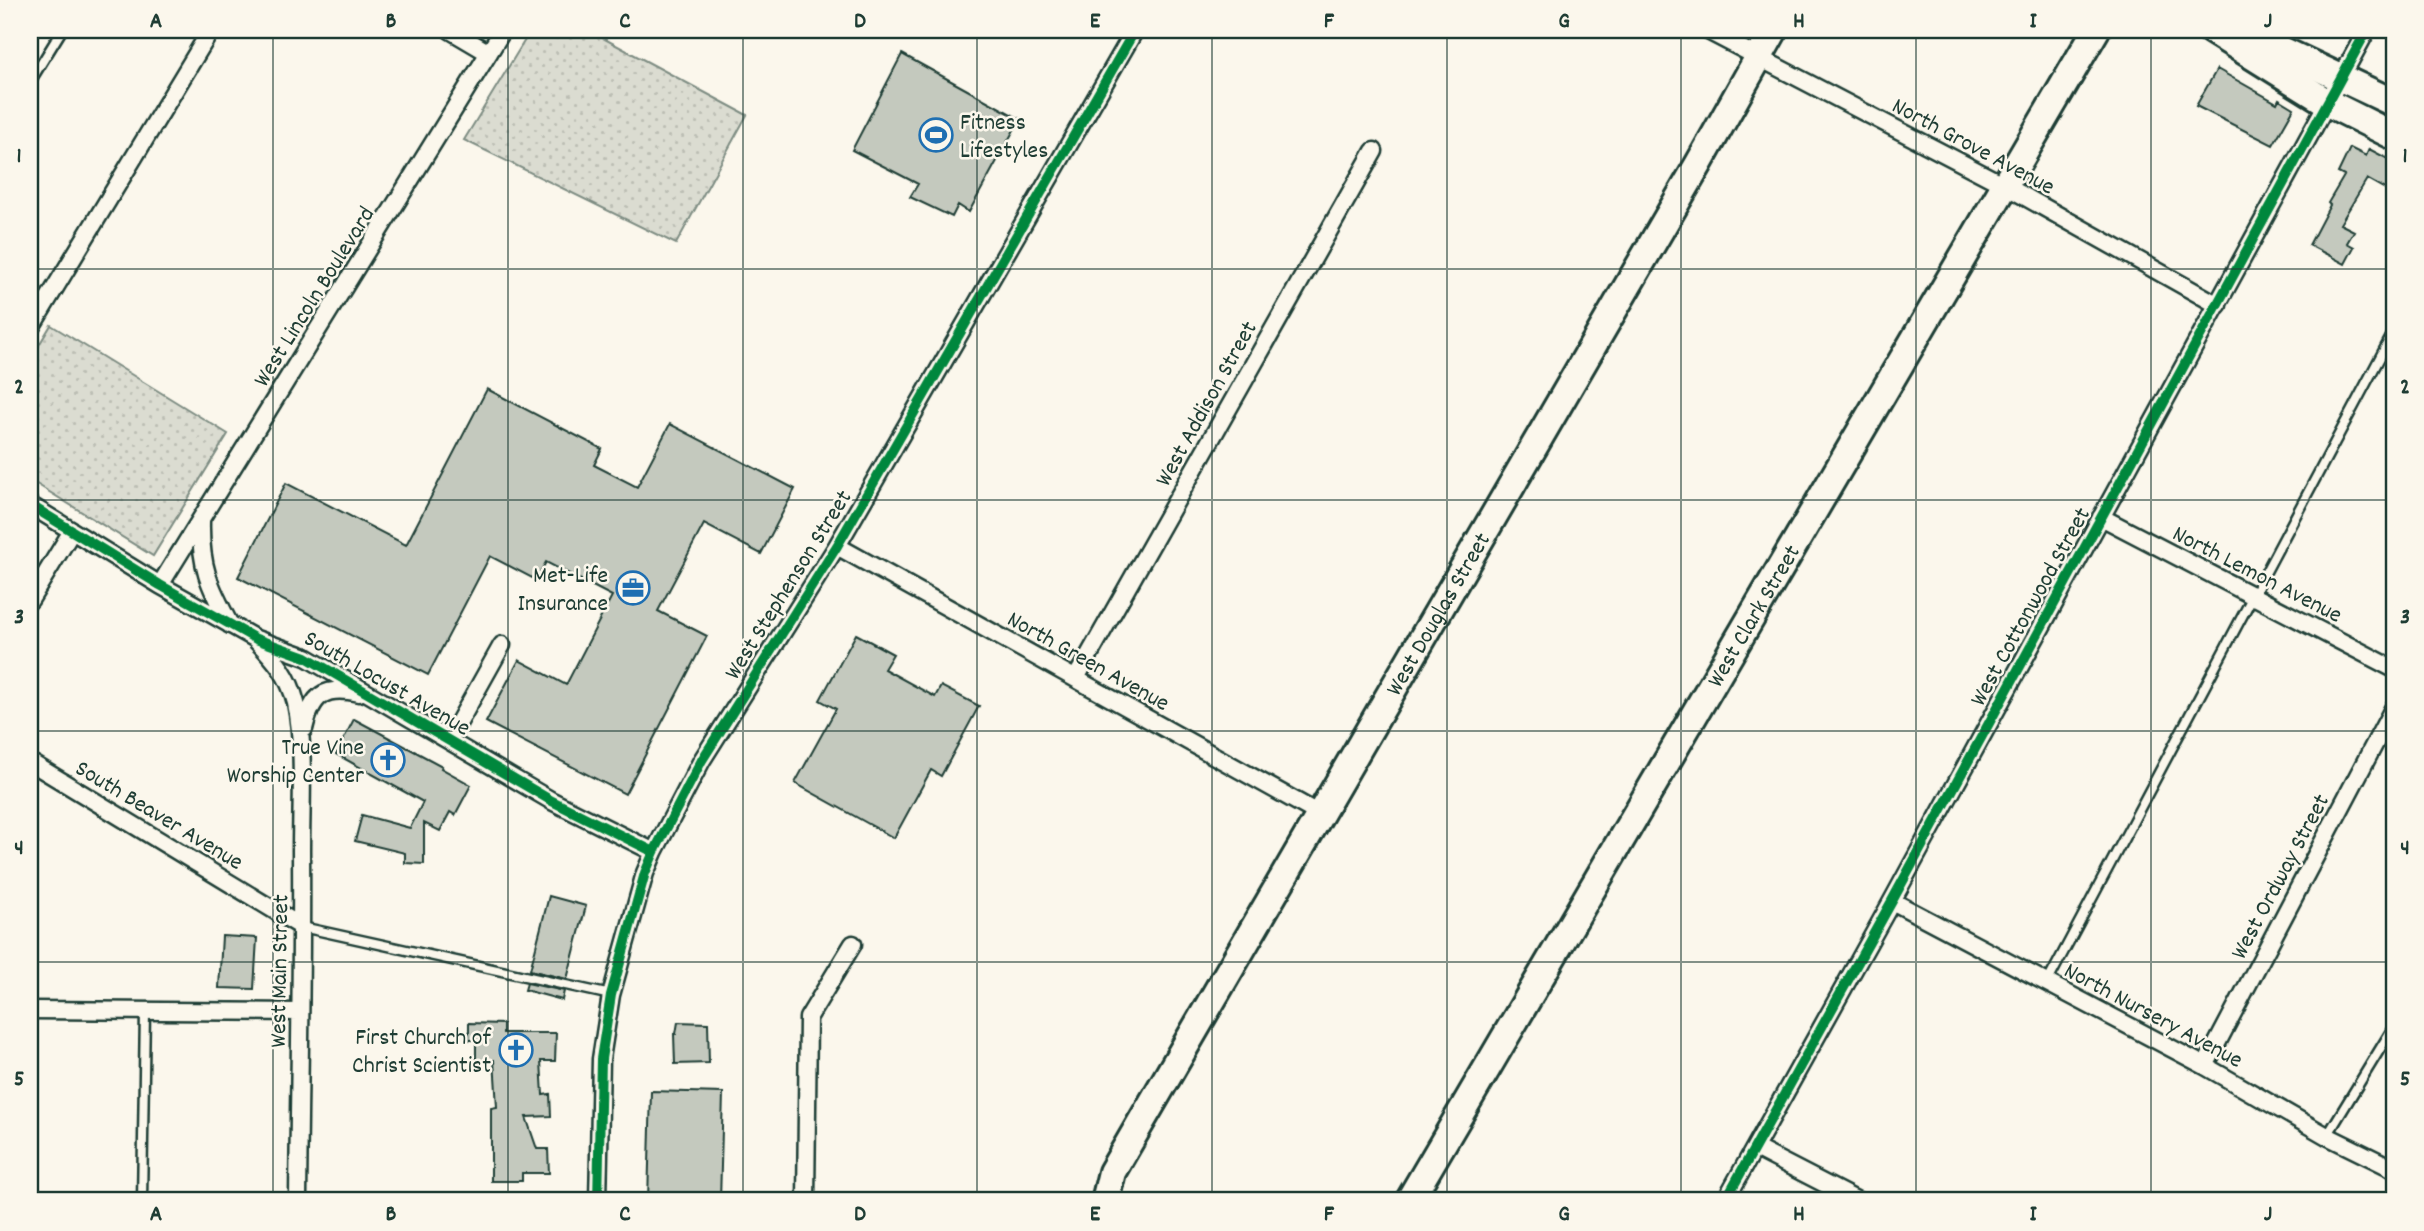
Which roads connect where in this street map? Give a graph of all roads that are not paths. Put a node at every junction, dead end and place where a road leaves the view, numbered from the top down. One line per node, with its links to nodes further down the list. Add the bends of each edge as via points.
1 (62, 30): 15 (lane)
2 (211, 30): 22 (street)
3 (450, 30): 12 (street)
4 (503, 30): 12 (street, West Lincoln Boulevard)
5 (1135, 30): 28 (street, West Stephenson Street)
6 (1706, 30): 13 (street, North Grove Avenue)
7 (1774, 30): 13 (main road, West Douglas Street)
8 (2095, 30): 20 (main road, West Clark Street)
9 (2211, 30): 16 (main road)
10 (2239, 30): 14 (main road)
11 (2367, 30): 14 (street, West Cottonwood Street)
12 (489, 53): 26 (street, West Lincoln Boulevard)
13 (1758, 58): 20 (street, North Grove Avenue); 42 (main road, West Douglas Street)
14 (2341, 78): 16 (street, West Cottonwood Street); 17 (main road)
15 (30, 82)
16 (2328, 103): 18 (main road); 21 (street, West Cottonwood Street)
17 (2394, 103)
18 (2394, 136)
19 (1374, 151): 36 (street, West Addison Street)
20 (2006, 186): 21 (street, North Grove Avenue); 62 (main road, West Clark Street)
21 (2218, 305): 25 (street, West Cottonwood Street)
22 (30, 329)
23 (2394, 331): 30 (lane)
24 (30, 505): 27 (street, South Locust Avenue)
25 (2101, 517): 30 (street, North Lemon Avenue); 44 (street, West Cottonwood Street)
26 (201, 520): 29 (street, West Lincoln Boulevard); 32 (street, via 204,570)
27 (72, 531): 29 (street, South Locust Avenue); 31 (street)
28 (836, 546): 36 (street, North Green Avenue); 43 (street, West Stephenson Street, via 702,760)
29 (160, 585): 32 (street, South Locust Avenue)
30 (2252, 596): 35 (street, North Lemon Avenue); 47 (lane)
31 (30, 600)
32 (230, 625): 33 (street, South Locust Avenue)
33 (256, 639): 37 (street, South Locust Avenue, via 306,657); 40 (street, South Locust Avenue, via 289,681)
34 (502, 645): 39 (street)
35 (2394, 669)
36 (1076, 678): 42 (street, North Green Avenue)
37 (375, 697): 39 (street, South Locust Avenue); 40 (street, via 342,689 327,692 308,709)
38 (2394, 707): 53 (street, West Ordway Street)
39 (449, 740): 43 (street, South Locust Avenue, via 552,801)
40 (300, 741): 45 (street, West Main Street)
41 (30, 762): 45 (street, South Beaver Avenue)
42 (1319, 814): 61 (main road, West Douglas Street, via 1112,1172)
43 (654, 852): 48 (street, West Stephenson Street)
44 (1892, 901): 47 (street, North Nursery Avenue); 55 (street, West Cottonwood Street)
45 (302, 927): 48 (lane); 51 (street, West Main Street)
46 (853, 944): 60 (street, via 808,1018)
47 (2047, 983): 53 (street, North Nursery Avenue)
48 (611, 995): 59 (street, West Stephenson Street, via 601,1059)
49 (30, 1010): 50 (street)
50 (145, 1011): 51 (street); 57 (lane)
51 (300, 1012): 58 (street, West Main Street)
52 (2394, 1026): 54 (lane)
53 (2205, 1066): 54 (street, North Nursery Avenue)
54 (2327, 1136): 56 (street, North Nursery Avenue)
55 (1755, 1148): 63 (street, West Cottonwood Street); 64 (street)
56 (2394, 1168)
57 (142, 1201)
58 (298, 1201)
59 (598, 1201)
60 (806, 1201)
61 (1105, 1201)
62 (1409, 1201)
63 (1725, 1201)
64 (1858, 1201)

